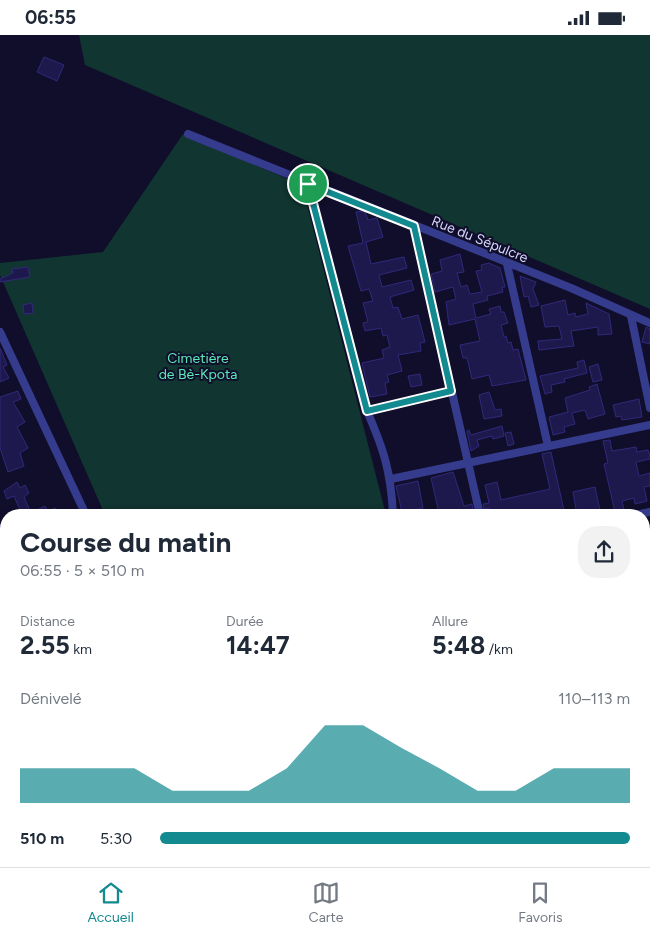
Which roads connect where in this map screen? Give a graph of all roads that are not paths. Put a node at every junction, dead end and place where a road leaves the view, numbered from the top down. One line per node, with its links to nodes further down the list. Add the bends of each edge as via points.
1 (188, 134): 2 (street, Rue du Sépulcre)
2 (308, 184): 3 (street, Rue du Sépulcre); 10 (street)
3 (414, 226): 4 (street, Rue du Sépulcre); 8 (street)
4 (507, 264): 5 (street, Rue du Sépulcre, via 571,288); 12 (street)
5 (631, 316): 6 (street, Rue du Sépulcre); 9 (street)
6 (650, 323)
7 (0, 331): 15 (street)
8 (451, 391): 10 (street); 13 (street)
9 (650, 407)
10 (367, 411): 14 (street, via 382,445)
11 (650, 425): 12 (street)
12 (548, 447): 13 (street)
13 (469, 463): 14 (street); 17 (street)
14 (391, 479): 16 (street)
15 (83, 509)
16 (393, 509)
17 (479, 509)

